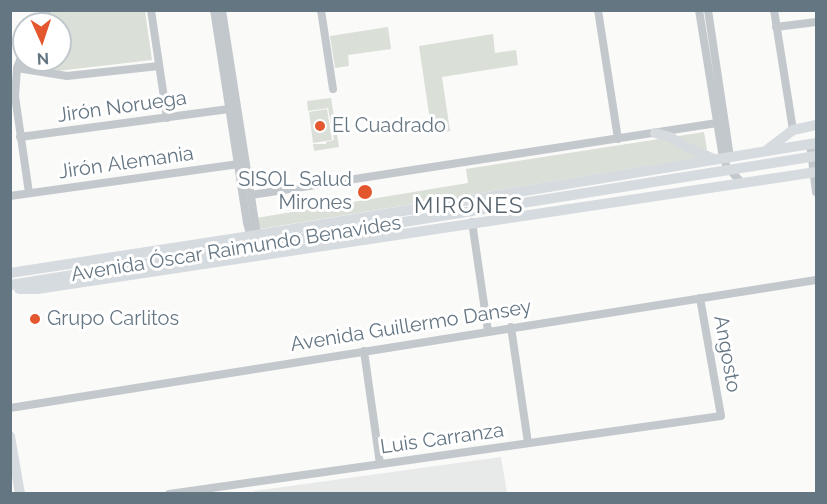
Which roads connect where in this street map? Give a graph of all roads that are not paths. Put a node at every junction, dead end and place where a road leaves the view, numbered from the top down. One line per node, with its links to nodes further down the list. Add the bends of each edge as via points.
1 (151, 10): 11 (street)
2 (214, 10): 15 (street)
3 (222, 10): 27 (street)
4 (321, 10): 14 (street)
5 (598, 10): 22 (street)
6 (699, 10): 17 (street)
7 (708, 10): 26 (street)
8 (774, 10): 10 (street)
9 (816, 22): 10 (street)
10 (776, 27): 19 (street)
11 (159, 66): 13 (street, via 67,76); 16 (street)
12 (17, 72): 21 (street)
13 (42, 72)
14 (333, 89)
15 (229, 109): 16 (street, Jirón Noruega); 27 (street)
16 (167, 117): 21 (street, Jirón Noruega)
17 (717, 123): 20 (street); 26 (street)
18 (816, 125): 19 (main road, Avenida Óscar Raimundo Benavides)
19 (793, 130): 24 (main road, Avenida Óscar Raimundo Benavides)
20 (655, 133): 22 (street); 26 (main road)
21 (20, 137): 33 (street)
22 (618, 139): 36 (street)
23 (813, 143): 24 (main road, Avenida Óscar Raimundo Benavides); 25 (street)
24 (765, 151): 26 (main road, Avenida Óscar Raimundo Benavides)
25 (814, 156): 28 (main road, Avenida Óscar Raimundo Benavides); 29 (street)
26 (723, 158): 28 (street); 38 (main road, Avenida Óscar Raimundo Benavides)
27 (242, 164): 33 (street, Jirón Alemania); 36 (street); 38 (street)
28 (730, 170): 30 (street); 31 (main road, Avenida Óscar Raimundo Benavides)
29 (815, 172): 30 (main road, Avenida Óscar Raimundo Benavides); 32 (street)
30 (742, 183): 34 (main road, Avenida Óscar Raimundo Benavides)
31 (634, 186): 34 (main road); 38 (main road, Avenida Óscar Raimundo Benavides)
32 (816, 192)
33 (29, 193): 35 (street, Jirón Alemania)
34 (678, 193): 37 (main road, Avenida Óscar Raimundo Benavides)
35 (10, 195)
36 (251, 195): 38 (street)
37 (472, 222): 39 (main road, Avenida Óscar Raimundo Benavides); 45 (street)
38 (254, 239): 39 (street); 40 (main road, Avenida Óscar Raimundo Benavides); 42 (main road, Avenida Óscar Raimundo Benavides)
39 (271, 253): 42 (main road, Avenida Óscar Raimundo Benavides, via 37,289)
40 (10, 273)
41 (816, 280): 43 (street, Avenida Guillermo Dansey)
42 (10, 287)
43 (700, 297): 44 (street, Avenida Guillermo Dansey); 48 (street, Angosto)
44 (511, 327): 45 (street, Avenida Guillermo Dansey); 50 (street)
45 (488, 331): 46 (street, Avenida Guillermo Dansey)
46 (364, 351): 47 (street, Avenida Guillermo Dansey); 51 (street)
47 (10, 408)
48 (721, 416): 50 (street, Luis Carranza)
49 (10, 436): 52 (main road)
50 (528, 443): 51 (street, Luis Carranza)
51 (380, 464): 53 (street, Luis Carranza)
52 (20, 494)
53 (168, 494)

